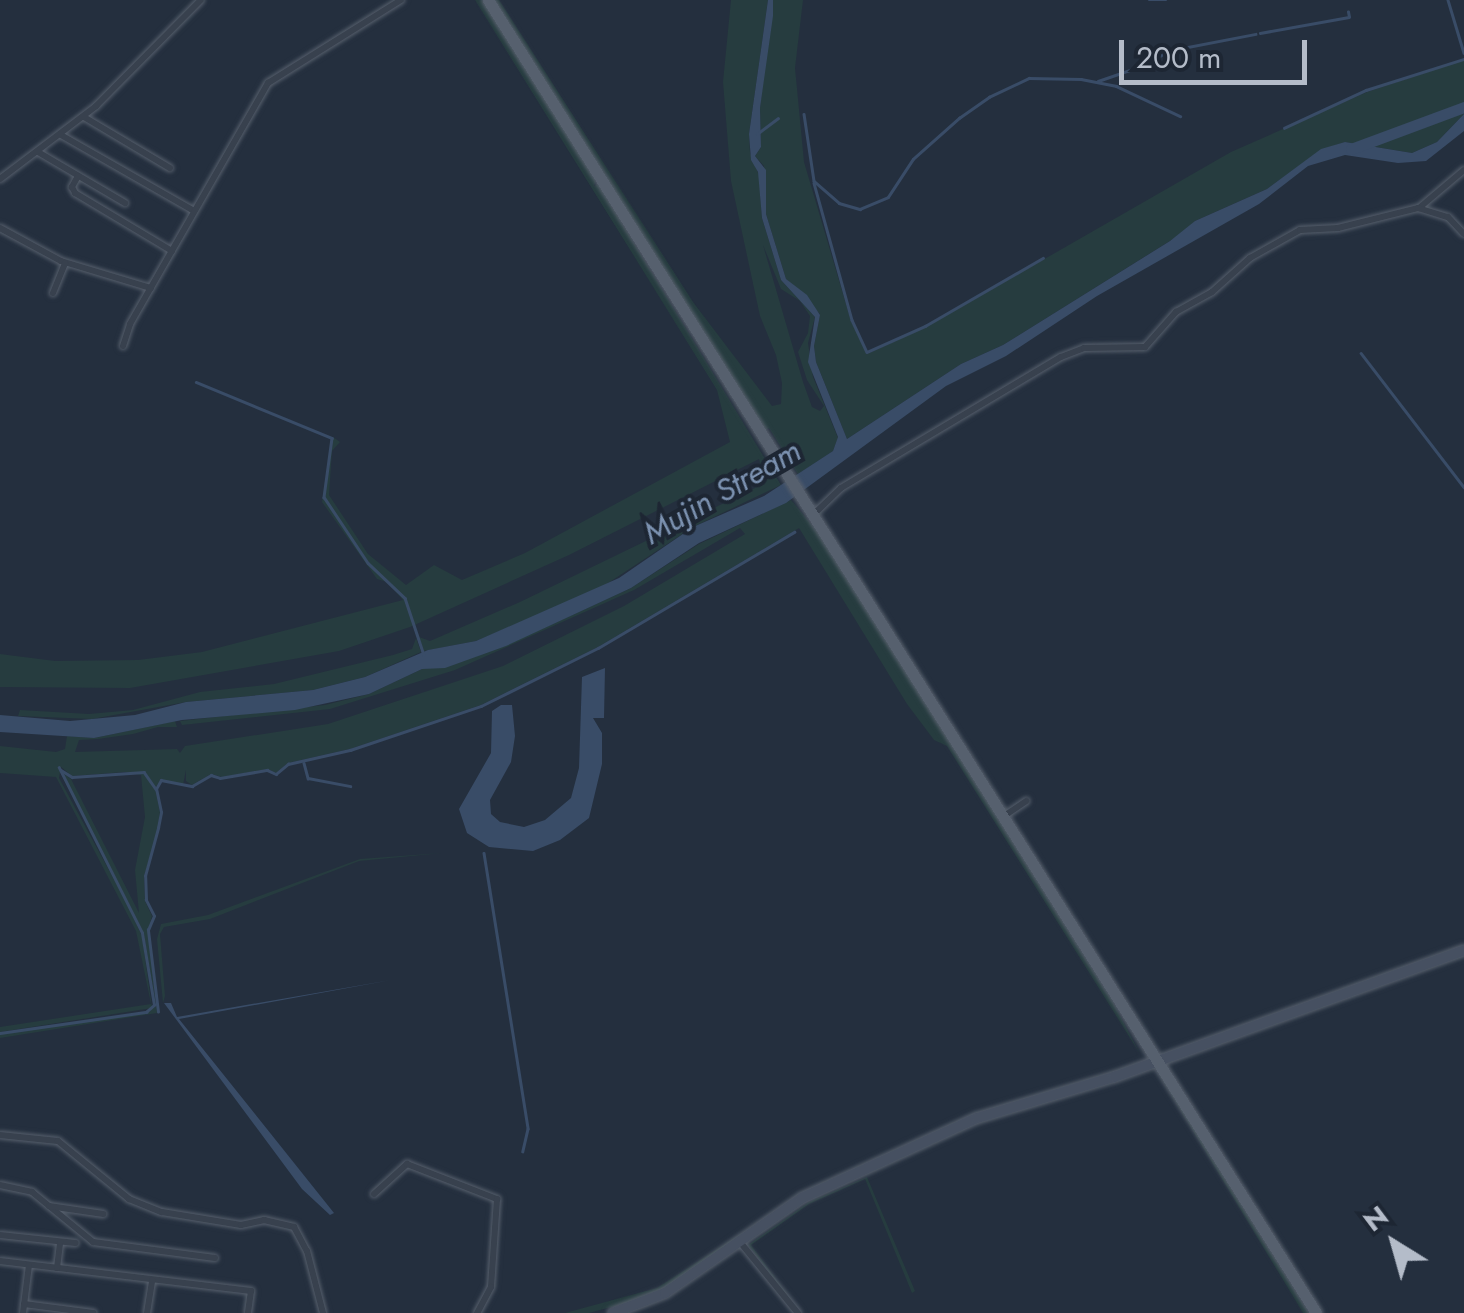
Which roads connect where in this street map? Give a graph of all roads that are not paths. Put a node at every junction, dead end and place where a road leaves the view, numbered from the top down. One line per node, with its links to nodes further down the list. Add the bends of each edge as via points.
1 (201, 0): 4 (street)
2 (401, 0): 13 (street, via 268,83)
3 (488, 0): 21 (main road)
4 (84, 116): 5 (street); 7 (street)
5 (61, 135): 6 (street); 13 (street)
6 (38, 152): 9 (street); 10 (street)
7 (170, 168)
8 (1464, 170): 12 (street)
9 (78, 176): 11 (street); 16 (street, via 75,193)
10 (0, 180)
11 (125, 203)
12 (1418, 208): 15 (street, via 1448,217); 21 (street, via 1300,230 1176,312 1145,346 1084,348 1060,358)
13 (195, 212): 16 (street)
14 (0, 228): 17 (street)
15 (1464, 234)
16 (172, 251): 18 (street)
17 (65, 263): 18 (street); 19 (street)
18 (152, 288): 20 (street)
19 (53, 293)
20 (123, 346)
21 (811, 511): 23 (main road)
22 (1026, 801): 23 (street)
23 (1003, 816): 25 (main road)
24 (1464, 950): 25 (main road)
25 (1157, 1060): 32 (main road, via 977,1118 802,1198); 48 (main road)
26 (0, 1135): 44 (street, via 58,1141 129,1199 162,1212 294,1228)
27 (0, 1185): 29 (street, via 22,1187)
28 (374, 1194): 45 (street, via 407,1164 496,1198 492,1287)
29 (48, 1206): 30 (street); 35 (street, via 93,1242)
30 (103, 1214)
31 (0, 1235): 33 (street)
32 (740, 1241): 46 (main road, via 665,1293); 47 (street)
33 (60, 1242): 34 (street); 38 (street)
34 (76, 1243)
35 (215, 1258)
36 (0, 1260): 37 (street)
37 (29, 1264): 38 (street); 40 (street)
38 (58, 1268): 39 (street)
39 (152, 1279): 42 (street); 43 (street, via 250,1291)
40 (23, 1309): 41 (street)
41 (93, 1313)
42 (147, 1313)
43 (248, 1313)
44 (323, 1313)
45 (477, 1313)
46 (613, 1313)
47 (798, 1313)
48 (1316, 1313)

